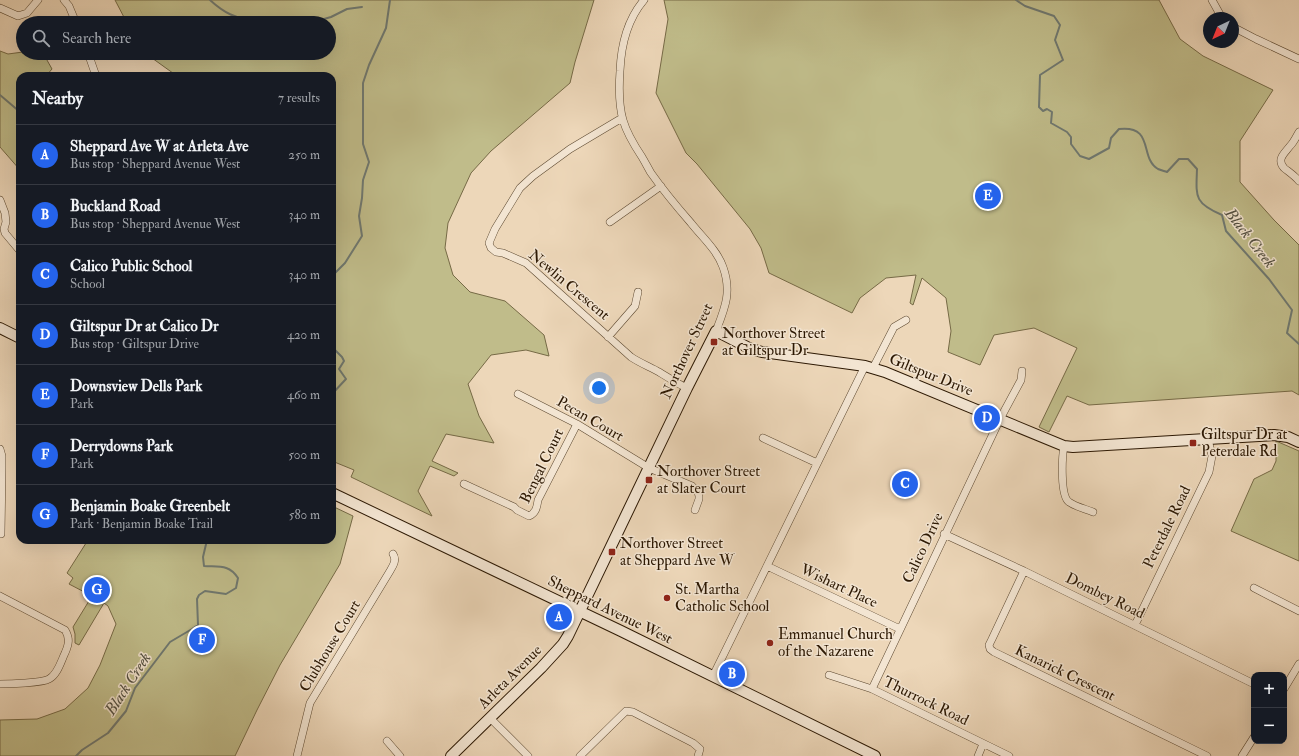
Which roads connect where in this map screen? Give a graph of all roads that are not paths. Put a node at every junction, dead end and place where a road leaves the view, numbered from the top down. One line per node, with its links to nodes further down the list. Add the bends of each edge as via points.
1 (38, 0): 5 (street, via 28,13 18,16)
2 (64, 0): 7 (street)
3 (644, 0): 12 (street, Northover Street, via 629,25 621,52)
4 (1212, 0): 6 (street)
5 (0, 8)
6 (1219, 12)
7 (73, 16)
8 (1239, 30): 9 (street)
9 (1299, 59)
10 (90, 60): 11 (street)
11 (95, 72)
12 (622, 118): 15 (street, Northover Street, via 627,133); 25 (street, Newlin Crescent, via 570,149 520,188 495,229 489,244 496,252 526,263)
13 (1299, 132): 14 (street, via 1281,158 1284,167)
14 (1299, 181)
15 (661, 186): 17 (street); 23 (street, Northover Street, via 716,253 723,267 728,288 727,300)
16 (0, 200): 18 (street, via 6,222)
17 (610, 222)
18 (2, 226): 19 (street)
19 (16, 246)
20 (638, 292): 25 (street, via 635,306)
21 (906, 320): 26 (street, via 894,327)
22 (0, 328): 24 (street)
23 (716, 332): 26 (street, Giltspur Drive, via 762,352); 28 (street, Northover Street)
24 (16, 336)
25 (608, 337): 28 (street, Newlin Crescent, via 631,357)
26 (869, 367): 30 (street, Giltspur Drive); 37 (street)
27 (1022, 370): 30 (street, Calico Drive, via 1021,380)
28 (687, 388): 38 (street, Northover Street)
29 (518, 394): 31 (street, Pecan Court)
30 (1000, 419): 35 (street, Giltspur Drive); 44 (street, Calico Drive)
31 (576, 424): 38 (street, Pecan Court); 39 (street, Bengal Court, via 532,514 528,516)
32 (763, 438): 37 (street)
33 (1208, 439): 34 (street, Giltspur Drive, via 1274,435); 35 (street, Giltspur Drive); 52 (street, Peterdale Road, via 1212,456 1209,472)
34 (1299, 442)
35 (1064, 446): 42 (street, via 1066,499)
36 (0, 449): 43 (street)
37 (817, 463): 46 (street)
38 (649, 468): 41 (street, Pecan Court, via 692,486 699,496); 50 (street, Northover Street)
39 (464, 484)
40 (336, 495): 50 (street, Sheppard Avenue West)
41 (695, 510)
42 (1093, 512)
43 (1, 534)
44 (944, 534): 47 (street, Dombey Road); 53 (street, Calico Drive)
45 (393, 554): 65 (street, Clubhouse Court, via 395,561 390,571 310,703)
46 (767, 566): 53 (street, Wishart Place); 56 (street)
47 (1024, 571): 52 (street, Dombey Road); 74 (street, Kanarick Crescent, via 992,638 990,649)
48 (1254, 588): 51 (street)
49 (0, 596): 58 (street, via 65,630 69,642 60,666 50,679)
50 (579, 611): 56 (street, Sheppard Avenue West); 61 (street, Arleta Avenue, via 563,644)
51 (1299, 611)
52 (1135, 625): 57 (street, Dombey Road)
53 (900, 629): 60 (street, Calico Drive)
54 (1299, 664): 59 (street)
55 (829, 675): 60 (street, Thurrock Road)
56 (714, 676): 71 (street, Sheppard Avenue West)
57 (1251, 683)
58 (0, 684)
59 (1287, 684)
60 (872, 689): 64 (street, Thurrock Road)
61 (490, 718): 67 (street, Arleta Avenue); 68 (street)
62 (387, 741): 66 (street)
63 (1251, 742): 75 (street)
64 (983, 744): 72 (street); 73 (street, Thurrock Road)
65 (297, 756)
66 (400, 756)
67 (451, 756)
68 (528, 756)
69 (580, 756): 70 (street, via 626,711 633,712 693,743 700,749)
70 (698, 756)
71 (875, 756)
72 (978, 756)
73 (1009, 756)
74 (1207, 756)
75 (1242, 756)

